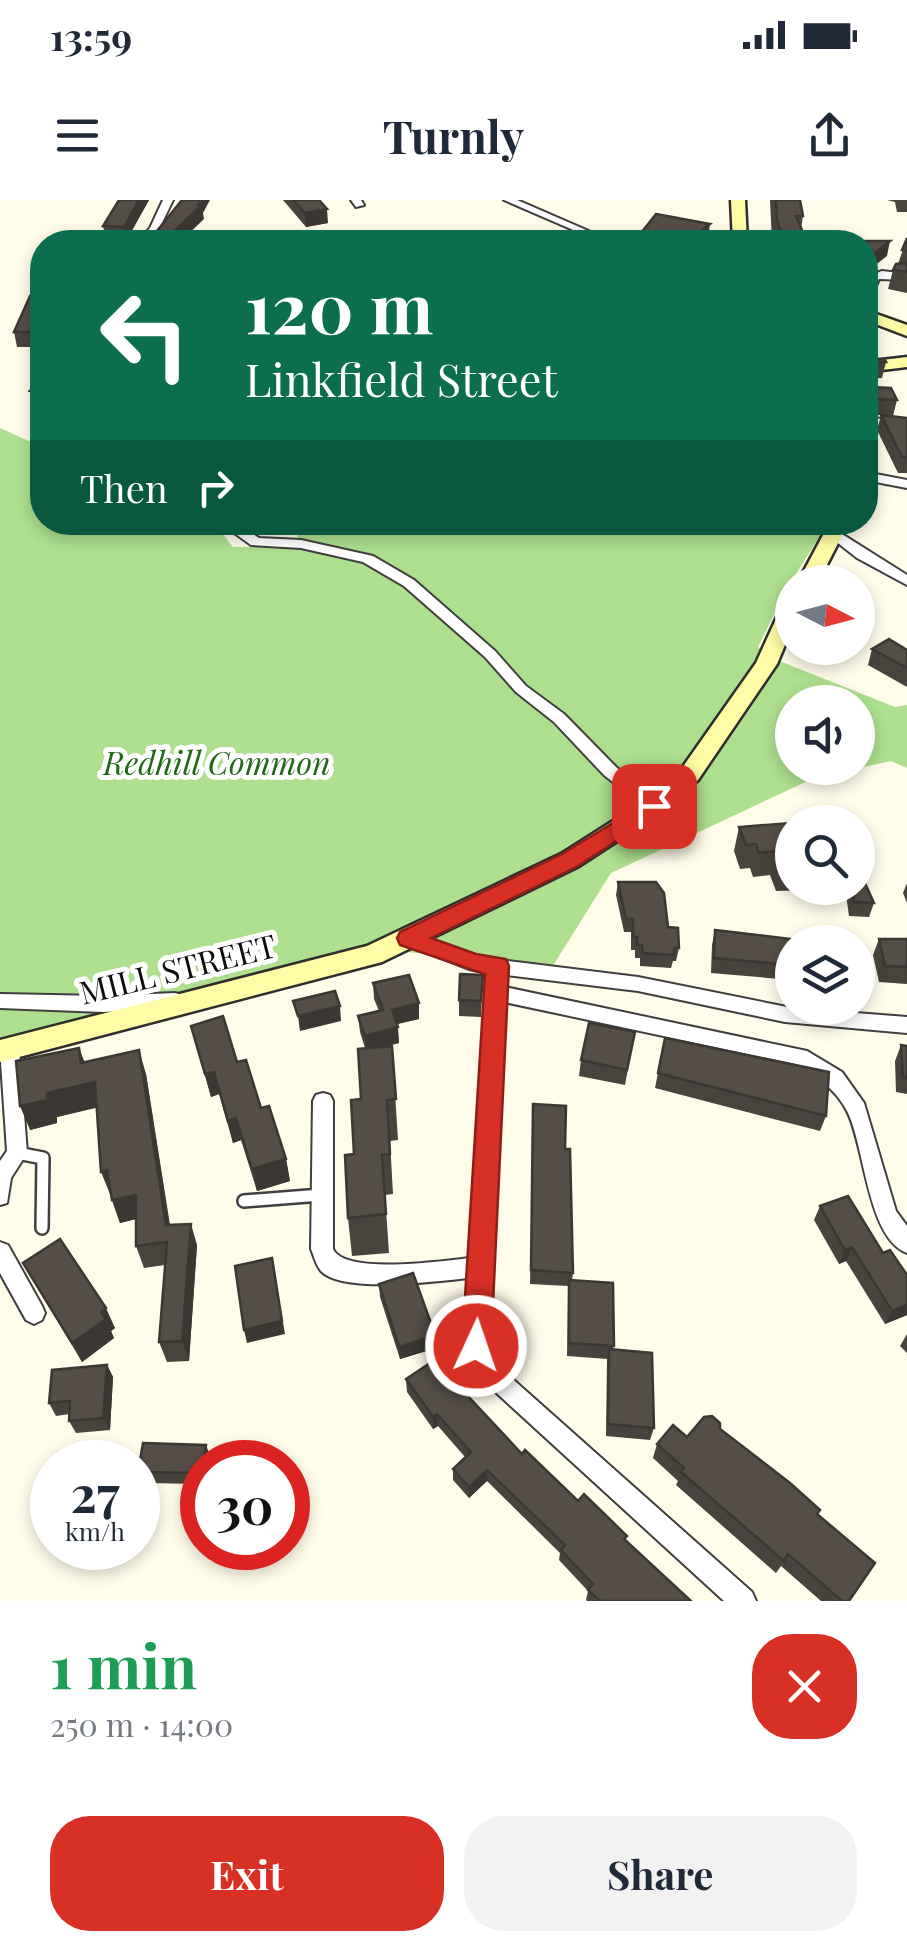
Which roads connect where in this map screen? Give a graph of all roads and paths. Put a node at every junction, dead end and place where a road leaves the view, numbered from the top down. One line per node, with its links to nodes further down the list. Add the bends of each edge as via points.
1 (168, 200): 4 (street)
2 (509, 200): 5 (street)
3 (738, 200): 6 (street)
4 (153, 230)
5 (580, 230)
6 (739, 230)
7 (878, 276): 8 (street)
8 (907, 277)
9 (878, 320): 10 (street)
10 (907, 331)
11 (904, 363): 12 (street)
12 (878, 366)
13 (878, 423): 14 (street)
14 (907, 424)
15 (878, 478): 16 (street)
16 (907, 484)
17 (245, 535): 23 (street, via 368,559 408,583)
18 (833, 535): 20 (street)
19 (843, 535): 21 (street, via 862,555)
20 (817, 565)
21 (907, 581)
22 (775, 644): 23 (street, MILL STREET, via 690,774)
23 (654, 806): 24 (street, MILL STREET, via 570,860)
24 (408, 938): 25 (street); 27 (street, MILL STREET, via 373,955)
25 (497, 966): 26 (street); 29 (street, via 638,984 785,1014)
26 (496, 993): 37 (street, via 800,1056 835,1078 858,1109 887,1215); 39 (street)
27 (216, 998): 28 (street); 30 (street, MILL STREET)
28 (0, 1002)
29 (907, 1024)
30 (4, 1050): 32 (street)
31 (323, 1100): 33 (street)
32 (18, 1153): 34 (street, via 1,1176); 36 (lane, via 44,1158)
33 (322, 1195): 35 (lane); 39 (street, via 322,1249 337,1270 416,1274)
34 (0, 1196)
35 (244, 1201)
36 (42, 1228)
37 (907, 1243)
38 (0, 1252): 40 (street)
39 (480, 1267): 41 (street, via 476,1346 486,1368)
40 (34, 1313)
41 (743, 1601)

